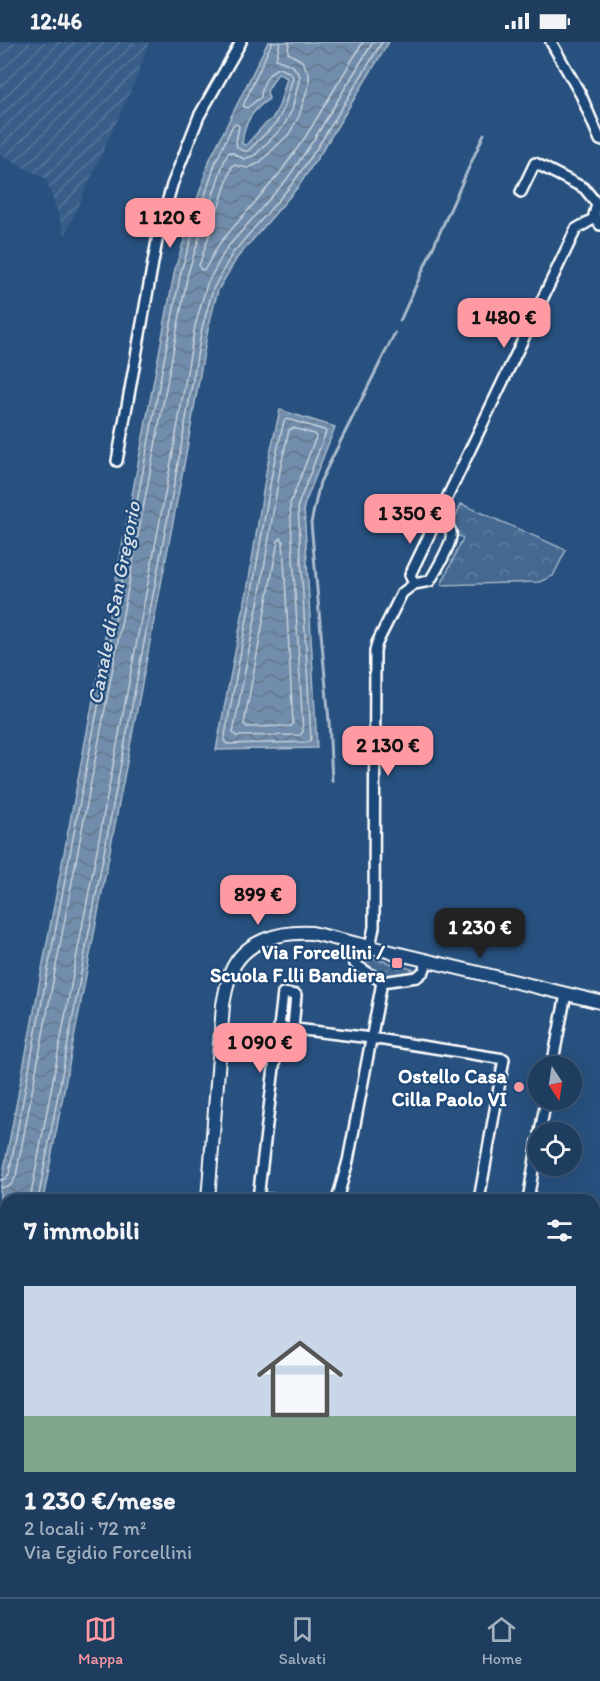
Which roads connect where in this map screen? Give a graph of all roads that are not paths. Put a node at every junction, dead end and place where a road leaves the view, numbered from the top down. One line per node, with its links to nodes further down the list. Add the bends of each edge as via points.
1 (241, 42): 7 (street, via 200,116 172,185 158,235)
2 (551, 42): 3 (street, via 578,88)
3 (600, 140)
4 (521, 192): 5 (street, via 535,163 584,188)
5 (599, 204): 6 (street, via 594,211)
6 (597, 221): 8 (street, via 576,230)
7 (117, 461)
8 (439, 523): 9 (street, via 410,575); 9 (street, via 451,531 451,539 430,581)
9 (414, 584): 11 (street, via 397,603 375,651 374,927)
10 (353, 943): 11 (street); 13 (street, via 352,960); 21 (street, via 312,933 273,935 253,946 232,969 224,1005)
11 (370, 947): 12 (street)
12 (427, 962): 13 (street, via 417,977); 14 (street)
13 (382, 982): 18 (street)
14 (566, 994): 15 (street); 19 (street)
15 (600, 1002)
16 (279, 1027): 17 (street); 17 (street, via 283,993 296,995); 22 (street)
17 (293, 1028): 18 (street)
18 (371, 1038): 23 (street); 24 (street, via 504,1059)
19 (554, 1056)
20 (532, 1176): 25 (street)
21 (208, 1194)
22 (259, 1194)
23 (339, 1194)
24 (479, 1194)
25 (529, 1194)

